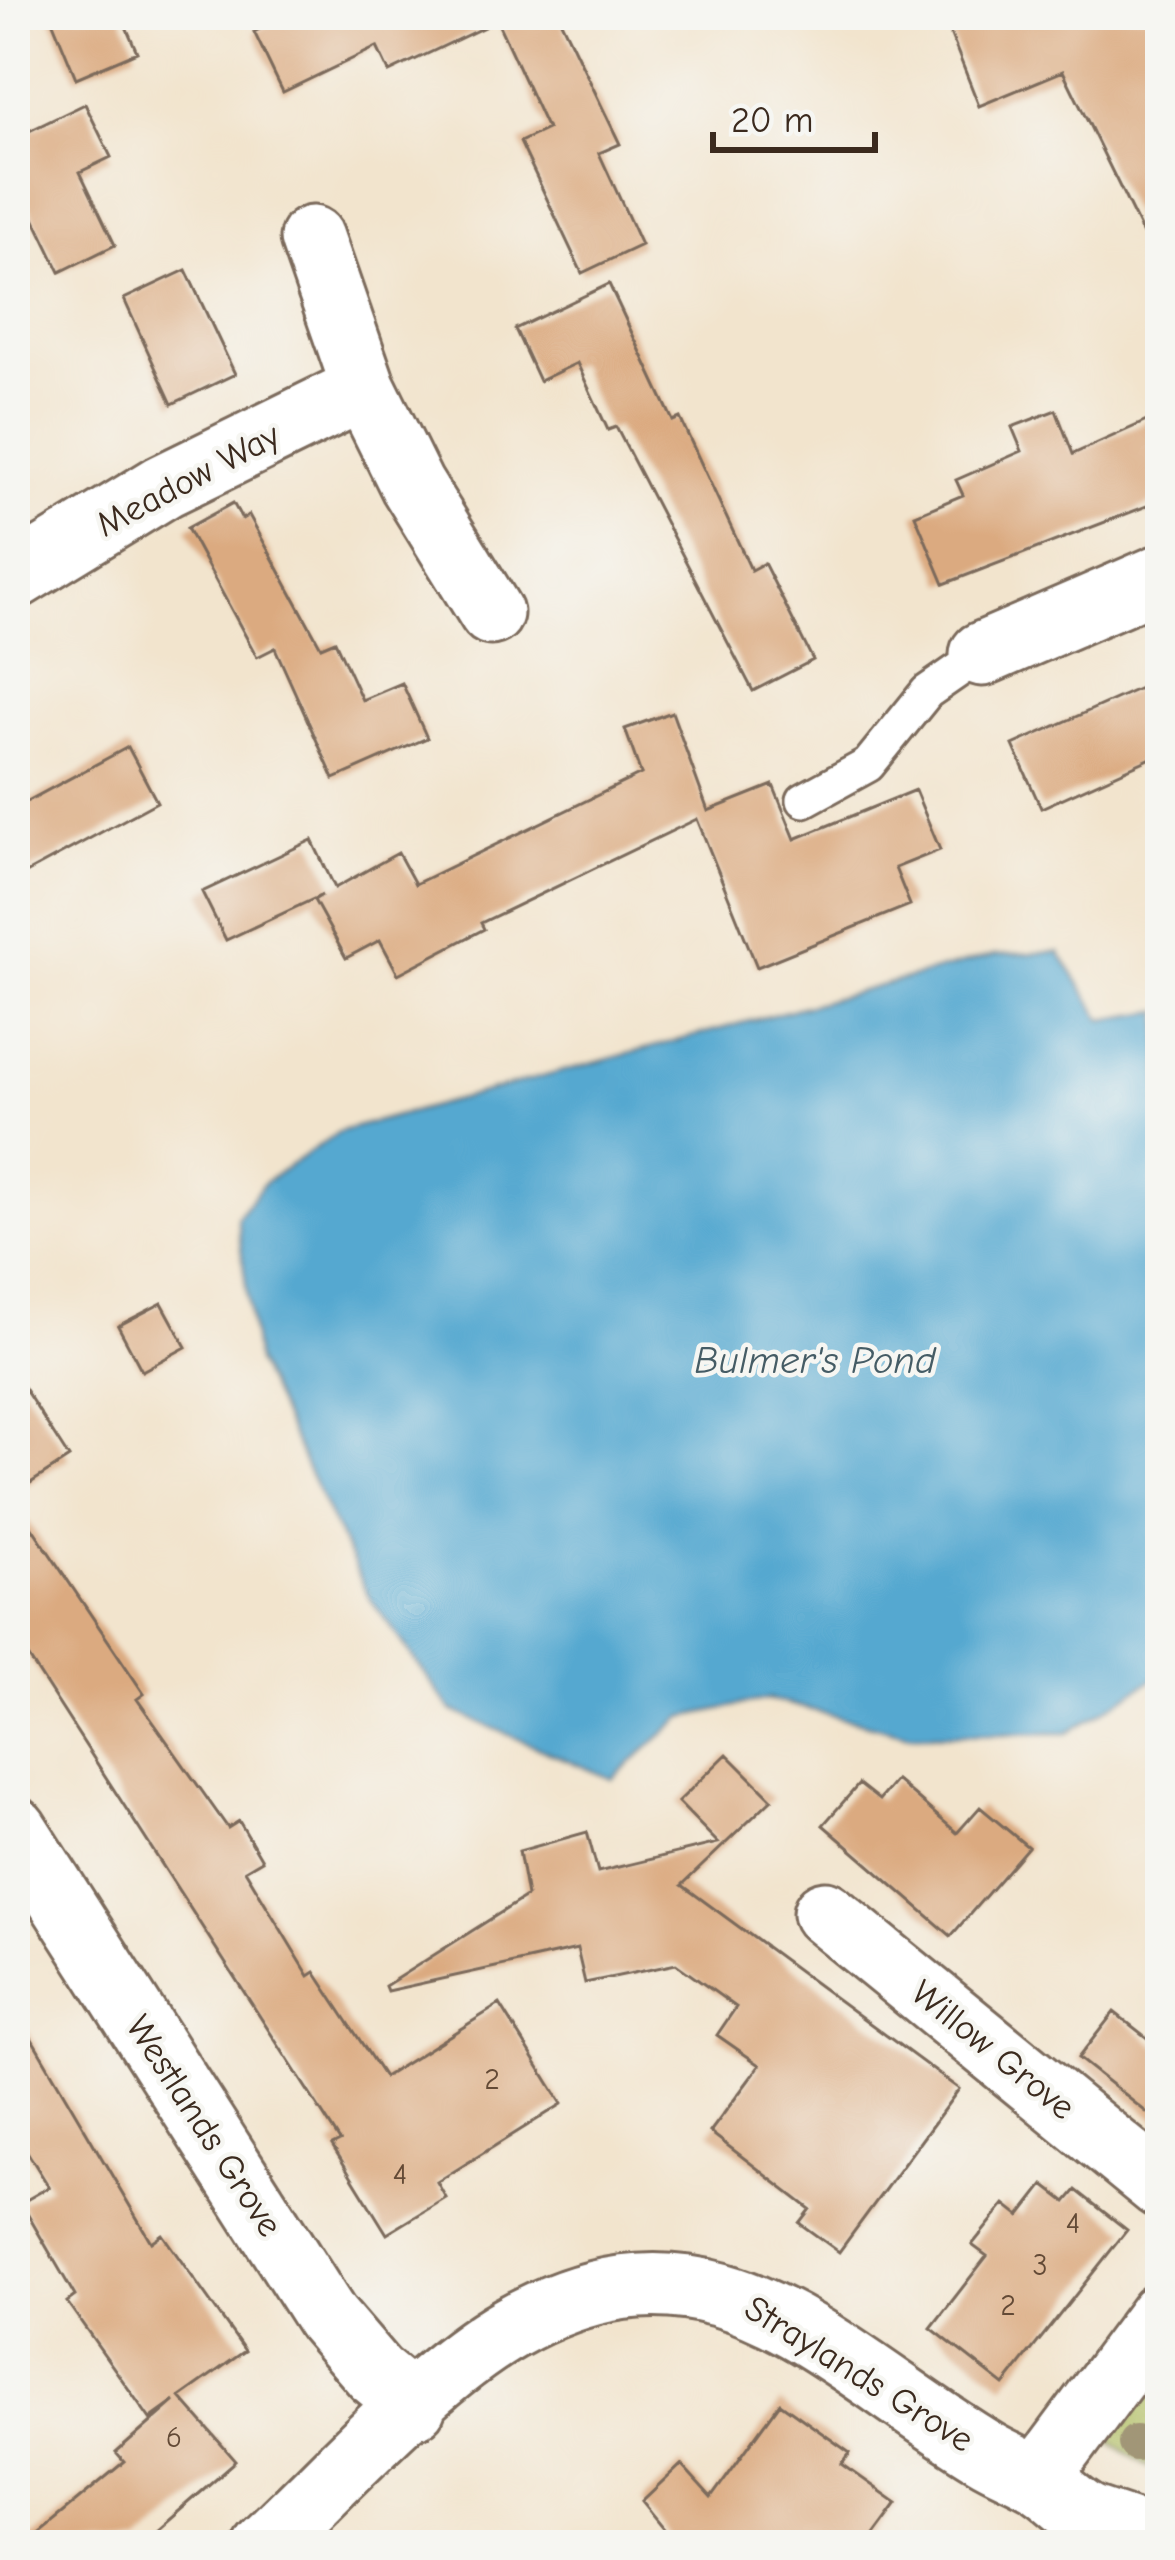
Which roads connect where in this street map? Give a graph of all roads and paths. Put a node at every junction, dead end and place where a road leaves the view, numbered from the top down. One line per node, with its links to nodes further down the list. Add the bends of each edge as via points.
1 (312, 238): 2 (street)
2 (364, 388): 3 (street, Meadow Way, via 164,486); 5 (street)
3 (15, 577)
4 (1160, 577): 6 (street)
5 (490, 613)
6 (982, 654): 7 (lane, via 927,692 868,765)
7 (804, 800)
8 (15, 1829): 12 (street, Westlands Grove, via 327,2318)
9 (825, 1913): 10 (street, Willow Grove)
10 (1160, 2186)
11 (1160, 2315): 13 (street)
12 (413, 2406): 13 (street, Straylands Grove, via 474,2352 560,2305 614,2290 707,2289 754,2302); 14 (street, Straylands Grove)
13 (1038, 2479): 15 (street, Straylands Grove, via 1089,2517)
14 (264, 2545)
15 (1160, 2545)

